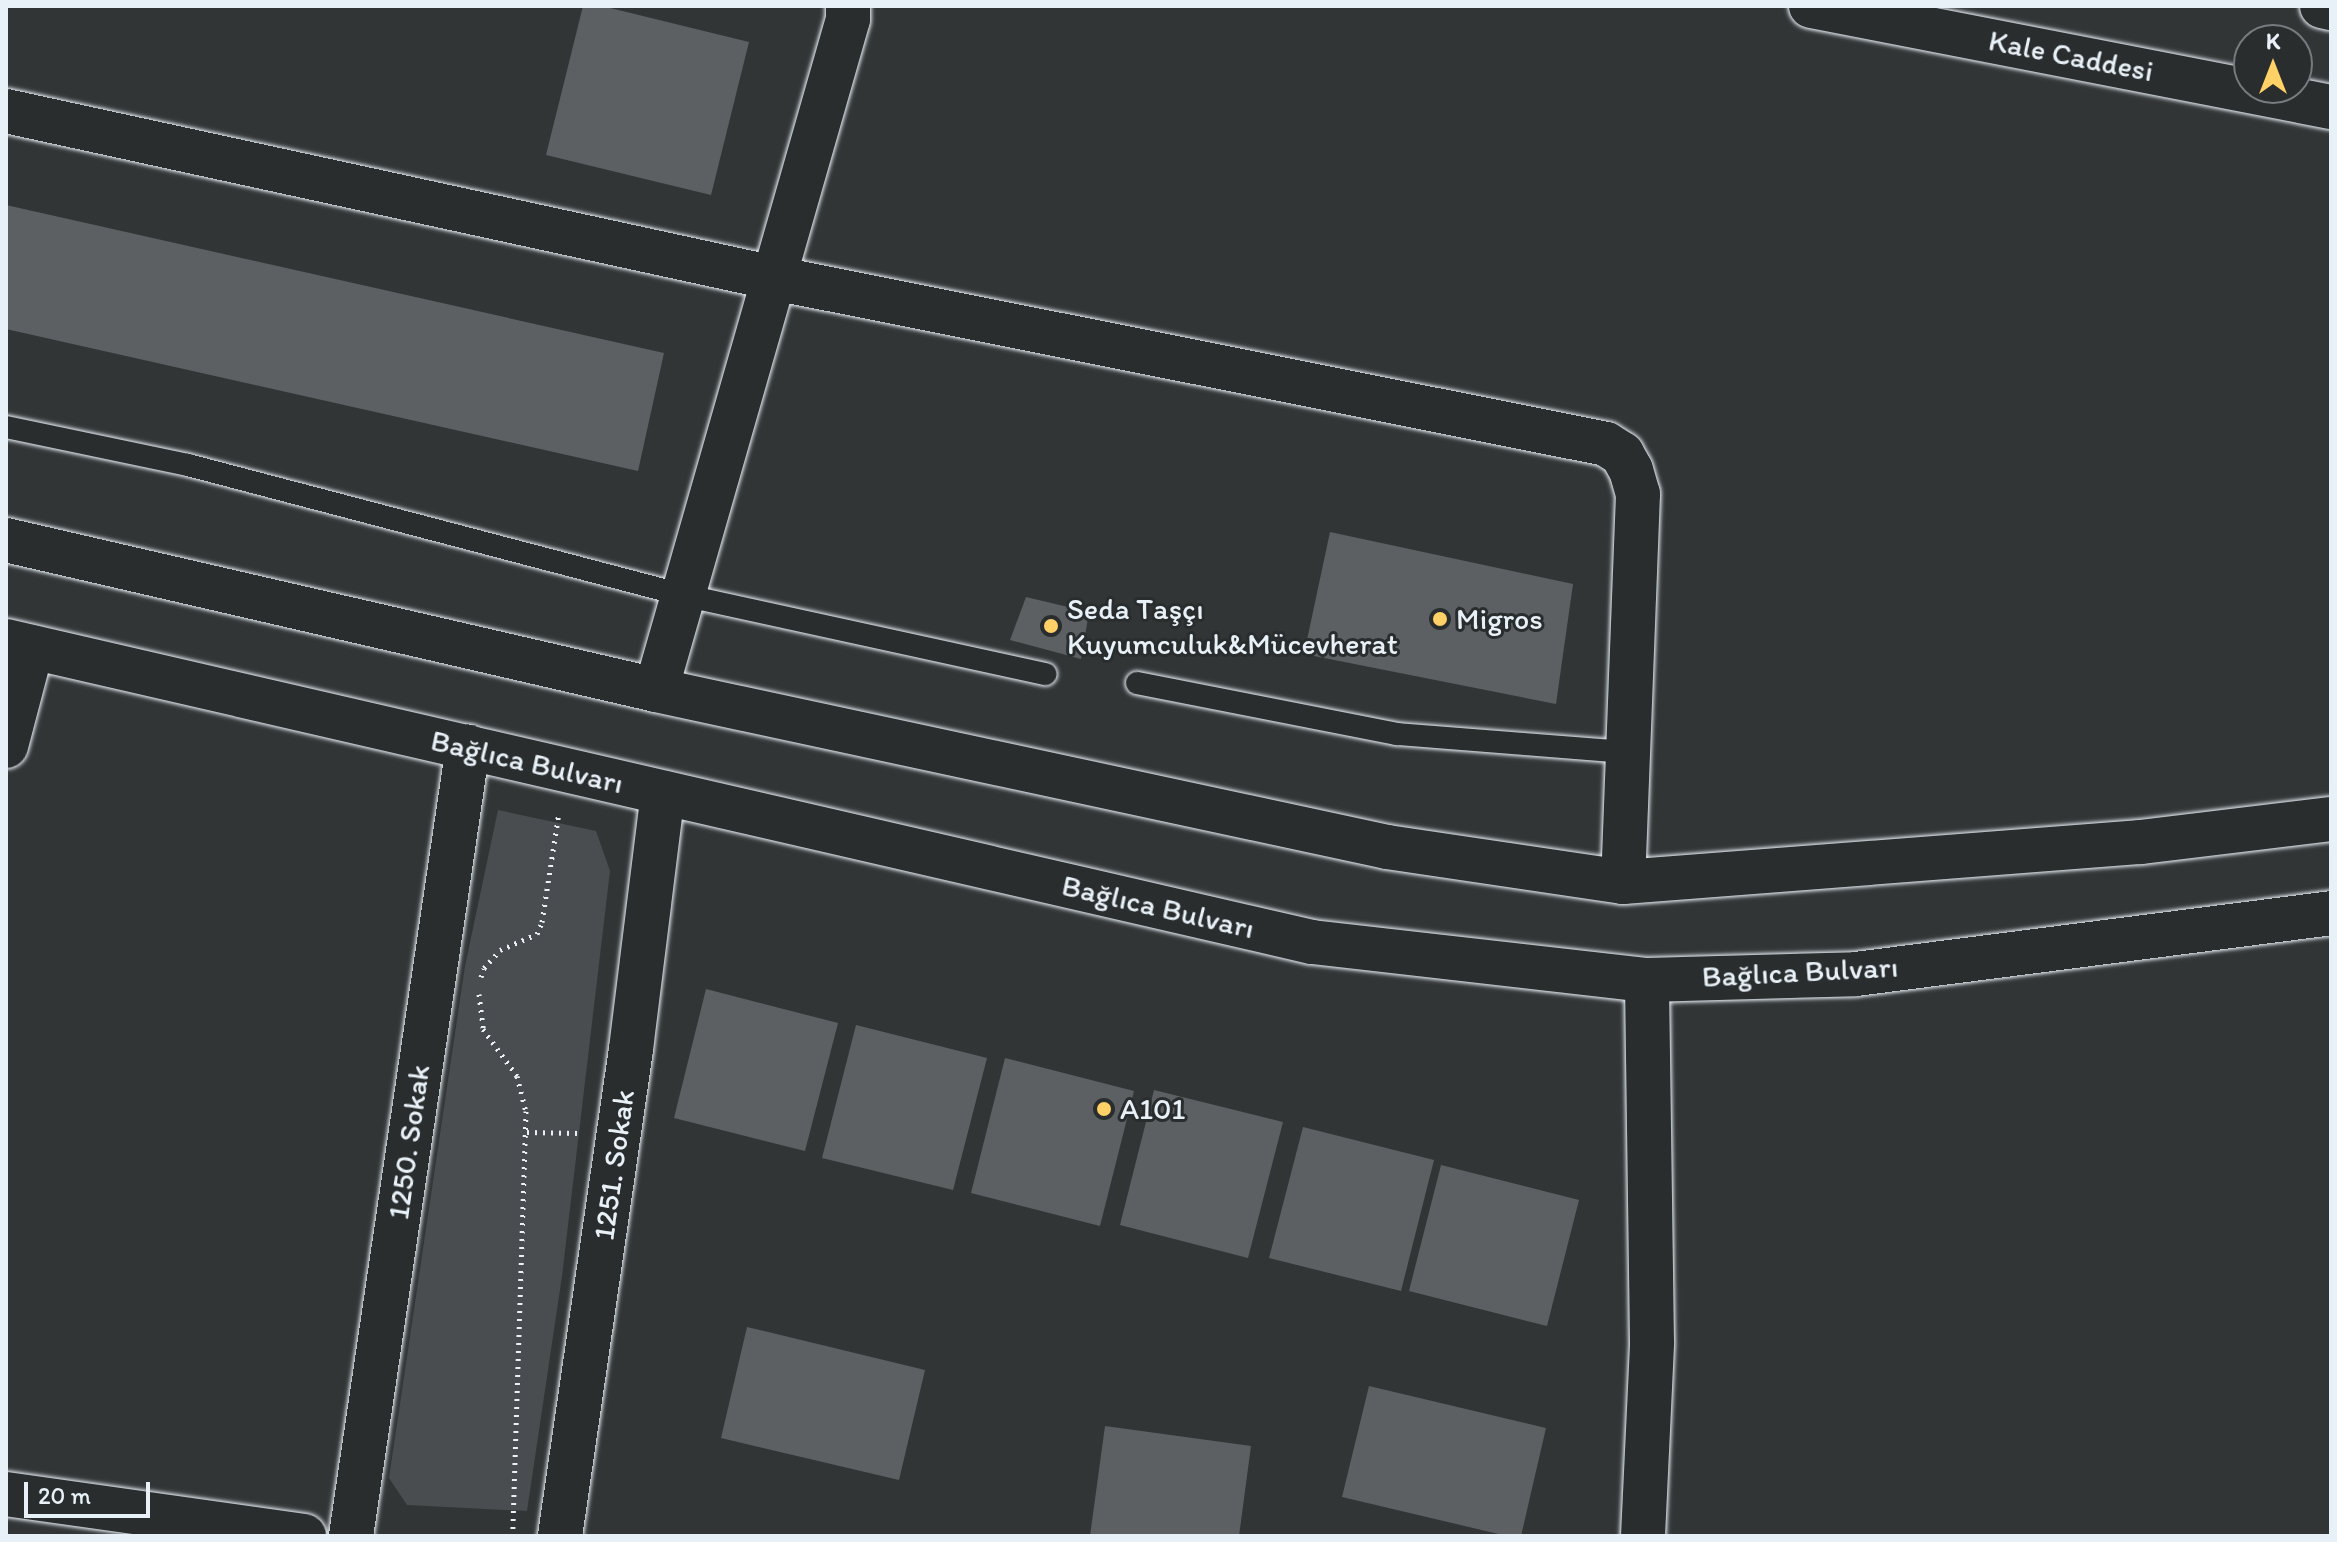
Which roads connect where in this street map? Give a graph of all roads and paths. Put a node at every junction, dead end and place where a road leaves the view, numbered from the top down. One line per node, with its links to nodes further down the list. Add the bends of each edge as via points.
1 (848, 6): 7 (street)
2 (1811, 6): 5 (street, Kale Caddesi)
3 (2322, 6): 4 (street)
4 (2331, 8)
5 (2331, 107)
6 (6, 111): 7 (street)
7 (774, 278): 10 (street); 17 (street, via 1606,444 1622,454 1638,494)
8 (6, 427): 10 (lane, via 188,465)
9 (6, 540): 14 (street)
10 (683, 595): 12 (lane); 14 (street)
11 (19, 644): 15 (street); 16 (street, Bağlıca Bulvarı)
12 (1045, 674)
13 (1137, 683): 17 (lane, via 1397,734)
14 (656, 690): 21 (street, via 1387,847)
15 (6, 746)
16 (468, 747): 18 (street, Bağlıca Bulvarı); 26 (street, 1250. Sokak)
17 (1627, 752): 21 (street)
18 (566, 771): 19 (street, Bağlıca Bulvarı); 27 (path, via 542,922 537,934 500,950 484,968 479,984 483,1029 517,1076 526,1111)
19 (663, 793): 23 (street, Bağlıca Bulvarı, via 1312,942); 28 (street, 1251. Sokak)
20 (2331, 819): 21 (street, via 2141,842)
21 (1623, 882)
22 (2331, 913): 23 (street, Bağlıca Bulvarı, via 1856,974)
23 (1647, 980): 29 (street, via 1652,1342)
24 (6, 1494): 25 (street)
25 (304, 1536)
26 (351, 1536)
27 (513, 1536)
28 (560, 1536)
29 (1643, 1536)

